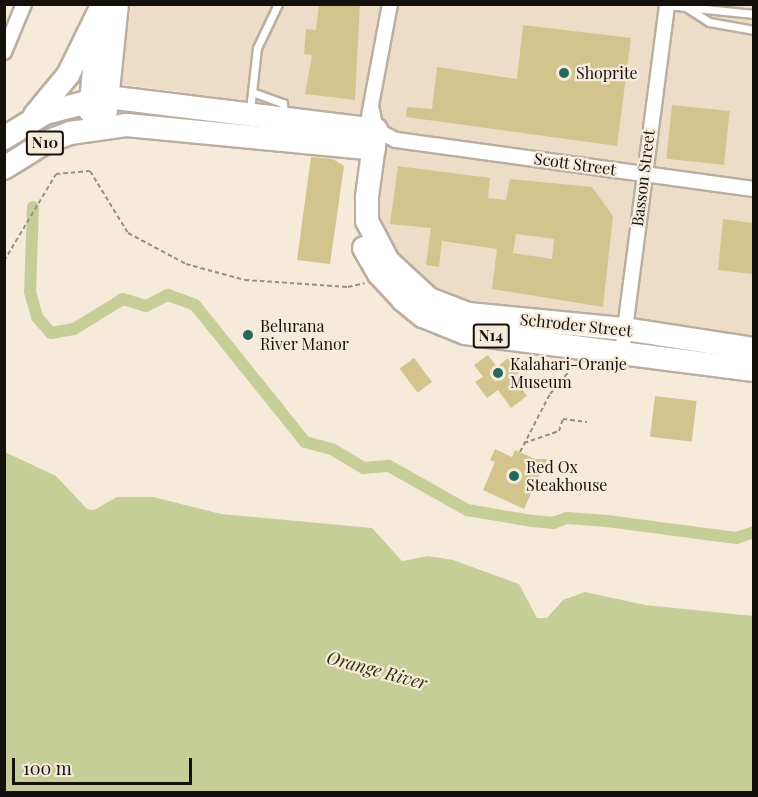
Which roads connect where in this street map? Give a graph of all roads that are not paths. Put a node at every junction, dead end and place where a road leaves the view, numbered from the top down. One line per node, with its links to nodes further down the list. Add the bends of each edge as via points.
1 (24, 4): 10 (street)
2 (278, 4): 12 (lane, via 260,37)
3 (390, 4): 15 (street)
4 (662, 4): 5 (street)
5 (667, 5): 7 (lane); 18 (street, Basson Street)
6 (106, 6): 11 (highway); 13 (highway, via 68,75)
7 (686, 7): 8 (lane); 9 (lane, via 709,22)
8 (753, 14)
9 (753, 30)
10 (4, 52)
11 (99, 98): 12 (highway, Scott Street); 13 (highway, N10); 14 (highway)
12 (250, 118): 14 (highway, Scott Street, via 165,127); 15 (highway, Scott Street); 15 (highway, Scott Street, via 284,117)
13 (26, 123): 16 (highway, N10)
14 (98, 127): 17 (highway, N10, via 44,143)
15 (373, 134): 18 (street, Scott Street); 20 (highway, Schroder Street / N14, via 367,221 388,261 415,290 447,308 468,314); 22 (highway, Schroder Street / N14, via 355,207 362,245 388,285 423,316 465,333)
16 (4, 138)
17 (4, 168)
18 (643, 174): 19 (street, Scott Street); 20 (street, Basson Street)
19 (753, 189)
20 (625, 329): 21 (highway, Schroder Street / N14); 22 (street, Basson Street)
21 (753, 349)
22 (622, 352): 23 (highway, Schroder Street / N14)
23 (753, 370)

